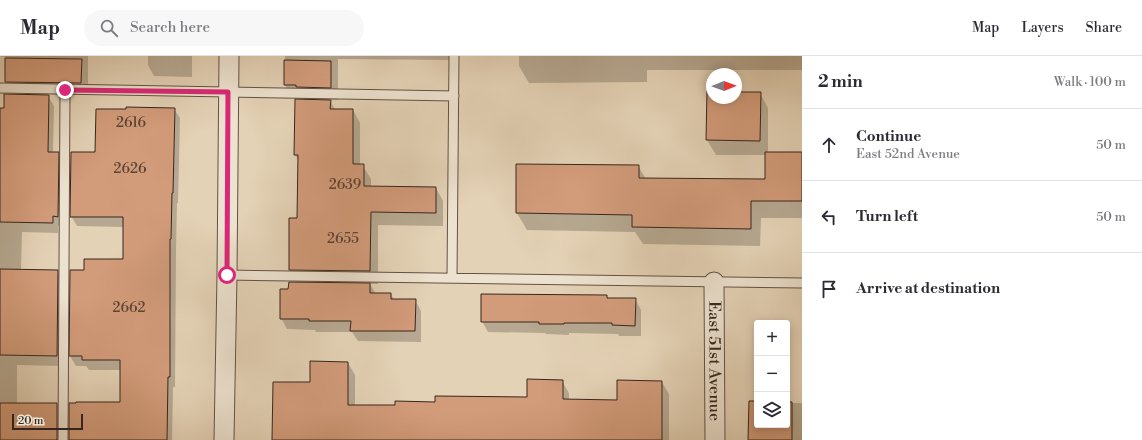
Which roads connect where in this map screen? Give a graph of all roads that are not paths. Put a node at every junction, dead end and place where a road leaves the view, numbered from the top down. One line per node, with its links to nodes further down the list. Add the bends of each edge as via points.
1 (229, 56): 5 (street)
2 (454, 56): 6 (lane)
3 (0, 88): 4 (lane)
4 (65, 90): 5 (lane); 11 (lane)
5 (228, 92): 6 (lane); 7 (street)
6 (454, 96): 8 (lane)
7 (227, 275): 8 (lane); 12 (street)
8 (452, 278): 9 (lane)
9 (714, 282): 10 (lane); 13 (street, East 51st Avenue)
10 (802, 283)
11 (63, 440)
12 (224, 440)
13 (715, 440)

